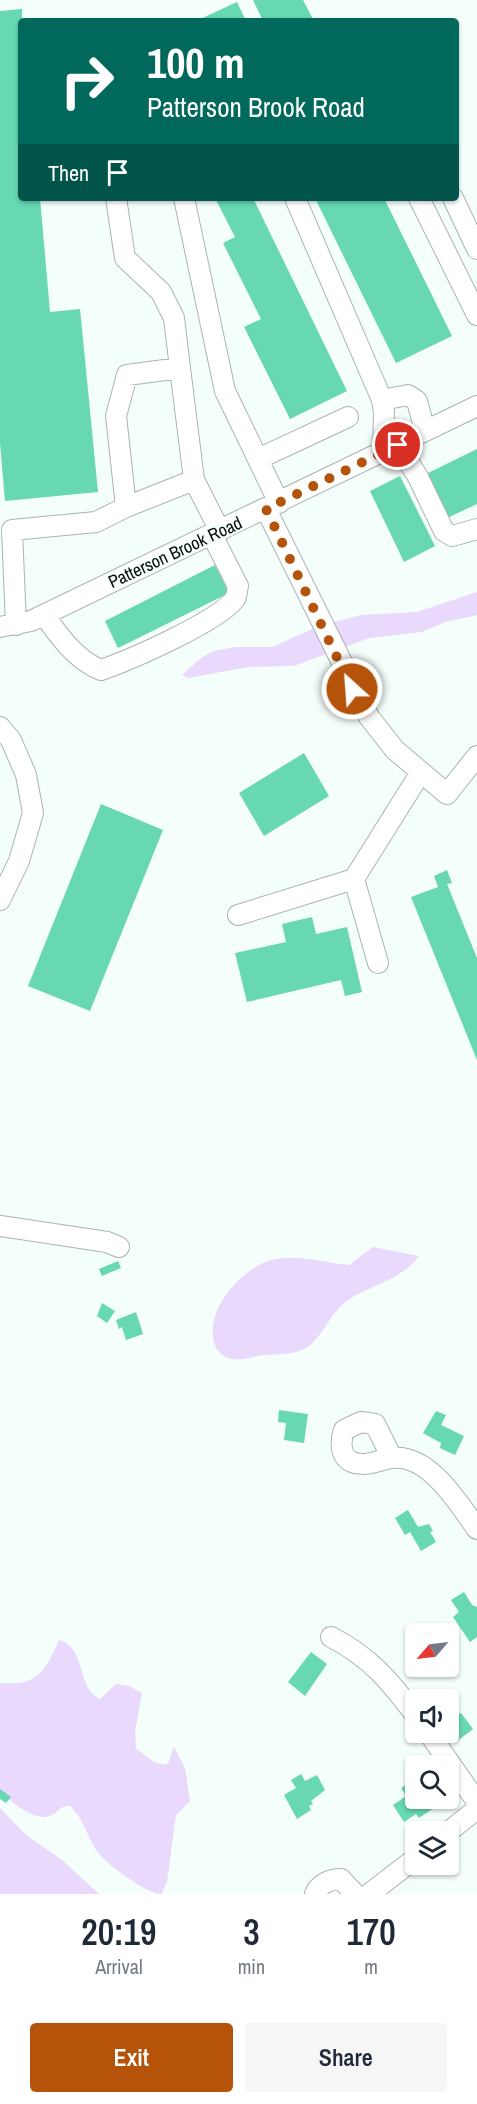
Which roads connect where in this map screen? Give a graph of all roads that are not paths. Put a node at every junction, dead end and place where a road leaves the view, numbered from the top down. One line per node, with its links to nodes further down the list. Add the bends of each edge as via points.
1 (116, 201): 8 (street, via 125,258 161,292 174,318)
2 (185, 201): 14 (street, via 225,391)
3 (296, 201): 9 (street)
4 (420, 201): 7 (street)
5 (454, 201): 6 (street)
6 (477, 249)
7 (477, 315)
8 (180, 368): 15 (street); 17 (street, via 127,375 116,416)
9 (382, 400): 12 (street, via 408,394 417,401); 13 (street)
10 (477, 406): 12 (street, Patterson Brook Road)
11 (348, 417): 14 (street)
12 (425, 431): 13 (street, Patterson Brook Road)
13 (390, 448): 16 (street, Patterson Brook Road); 18 (street, via 418,477 444,531 452,536)
14 (258, 459): 16 (street)
15 (194, 480): 17 (street); 19 (street)
16 (273, 506): 19 (street, Patterson Brook Road); 24 (street, via 369,717 395,750)
17 (126, 507): 21 (street, via 96,522 12,531)
18 (477, 529)
19 (216, 533): 20 (street, Patterson Brook Road); 20 (street, via 238,586 235,598 204,622 124,662 101,670 92,666 63,641)
20 (44, 615): 21 (street, Patterson Brook Road)
21 (8, 626)
22 (0, 727): 26 (street, via 11,740 26,775 33,813 19,861)
23 (474, 765): 24 (street, via 447,794)
24 (421, 772): 25 (street)
25 (354, 879): 27 (street); 28 (street)
26 (0, 900)
27 (238, 915)
28 (378, 963)
29 (0, 1226): 30 (street)
30 (119, 1247)
31 (392, 1458): 32 (street, via 406,1458 444,1483)
32 (477, 1529)
33 (331, 1637): 34 (street, via 358,1651)
34 (405, 1701)
35 (436, 1743): 36 (street)
36 (477, 1802)
37 (477, 1809): 38 (street)
38 (459, 1823)
39 (405, 1866): 42 (street)
40 (315, 1894): 41 (street, via 318,1887 337,1879)
41 (355, 1894)
42 (369, 1894)

